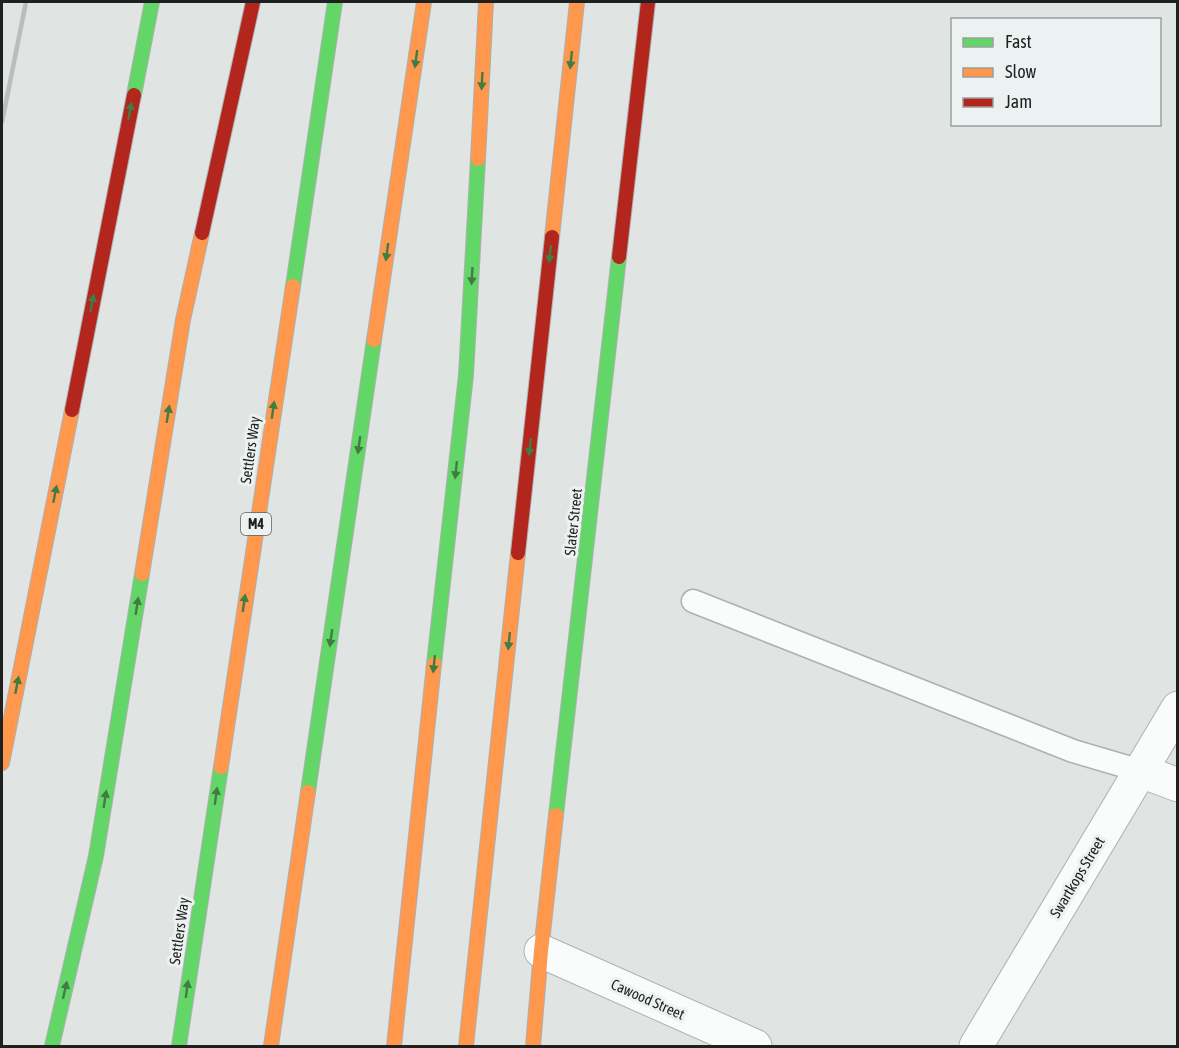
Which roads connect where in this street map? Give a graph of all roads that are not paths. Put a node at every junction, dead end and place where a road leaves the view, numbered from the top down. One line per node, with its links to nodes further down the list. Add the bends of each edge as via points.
1 (152, 2): 10 (main road, one-way to 1)
2 (253, 2): 14 (main road, one-way to 2, via 96,856 183,320)
3 (335, 2): 15 (main road, Settlers Way / M4, one-way to 3)
4 (424, 2): 16 (main road, one-way to 16)
5 (486, 2): 17 (main road, one-way to 17, via 466,375)
6 (577, 2): 18 (main road, one-way to 18)
7 (648, 2): 13 (main road, Slater Street)
8 (693, 601): 11 (lane, via 1073,751)
9 (1178, 708): 11 (street, Swartkops Street)
10 (2, 763)
11 (1141, 771): 12 (street); 21 (street, Swartkops Street)
12 (1178, 785)
13 (541, 951): 19 (main road, Slater Street); 20 (street, Cawood Street)
14 (52, 1047)
15 (179, 1047)
16 (271, 1047)
17 (394, 1047)
18 (466, 1047)
19 (533, 1047)
20 (755, 1047)
21 (976, 1047)

